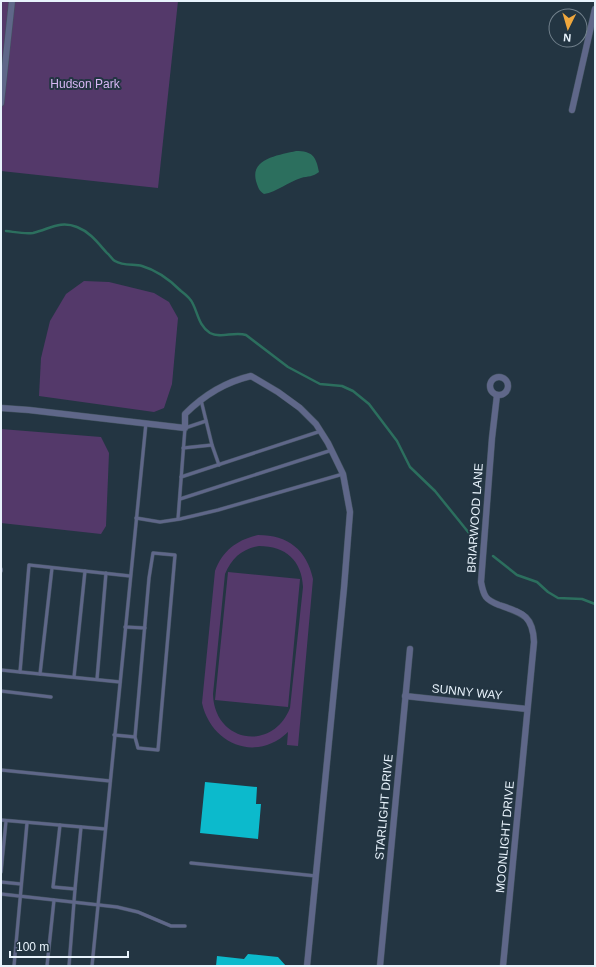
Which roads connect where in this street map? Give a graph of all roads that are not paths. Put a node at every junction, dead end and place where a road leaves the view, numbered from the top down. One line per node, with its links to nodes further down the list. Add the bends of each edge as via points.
1 (12, 1): 3 (street)
2 (595, 9): 4 (street)
3 (1, 103)
4 (572, 110)
5 (497, 395): 37 (street, BRIARWOOD LANE, via 481,582 485,597 493,603 521,612 530,622 534,633)
6 (201, 399): 8 (lane); 10 (street, via 185,414); 11 (street, via 224,384 251,376 300,408)
7 (1, 408): 9 (street)
8 (206, 421): 10 (lane); 12 (lane)
9 (146, 423): 10 (street); 19 (lane)
10 (185, 428): 13 (lane)
11 (321, 431): 14 (street); 15 (lane)
12 (212, 445): 13 (lane); 15 (lane)
13 (183, 448): 17 (lane)
14 (332, 450): 16 (street); 18 (lane)
15 (219, 465): 17 (lane)
16 (343, 474): 20 (lane); 50 (street, via 350,512 349,531)
17 (181, 477): 18 (lane)
18 (180, 499): 20 (lane)
19 (136, 518): 20 (lane, via 160,522); 24 (lane)
20 (178, 519)
21 (52, 568): 22 (lane); 29 (lane, via 29,565); 30 (lane)
22 (85, 571): 23 (lane); 31 (lane)
23 (106, 573): 24 (lane); 32 (lane)
24 (130, 576): 25 (lane)
25 (125, 627): 26 (lane); 33 (lane)
26 (145, 628): 39 (lane); 39 (lane, via 153,553 175,555 158,750 138,748)
27 (410, 649): 35 (street, STARLIGHT DRIVE)
28 (1, 670): 29 (lane)
29 (20, 672): 30 (lane)
30 (40, 674): 31 (lane)
31 (74, 677): 32 (lane)
32 (97, 679): 33 (lane)
33 (120, 682): 38 (lane)
34 (1, 691): 36 (lane)
35 (405, 696): 37 (street, SUNNY WAY); 65 (street, STARLIGHT DRIVE)
36 (51, 697)
37 (527, 709): 66 (street, MOONLIGHT DRIVE)
38 (114, 735): 39 (lane); 41 (lane)
39 (135, 737)
40 (1, 770): 41 (lane)
41 (110, 781): 47 (lane)
42 (1, 820): 43 (lane)
43 (6, 821): 44 (lane); 49 (lane)
44 (27, 823): 45 (lane); 52 (lane)
45 (60, 825): 46 (lane); 53 (lane, via 53,887)
46 (81, 827): 47 (lane); 53 (lane)
47 (105, 829): 58 (lane)
48 (191, 863): 50 (lane)
49 (1, 872)
50 (316, 876): 64 (street)
51 (1, 882): 52 (lane)
52 (21, 884): 55 (lane)
53 (75, 889): 57 (lane)
54 (1, 894): 55 (lane)
55 (20, 896): 56 (lane); 60 (lane)
56 (54, 900): 57 (lane); 61 (lane)
57 (74, 902): 58 (lane); 62 (lane)
58 (98, 905): 59 (lane, via 138,912 171,926); 63 (lane)
59 (185, 926)
60 (14, 966)
61 (47, 966)
62 (68, 966)
63 (92, 966)
64 (307, 966)
65 (380, 966)
66 (503, 966)

